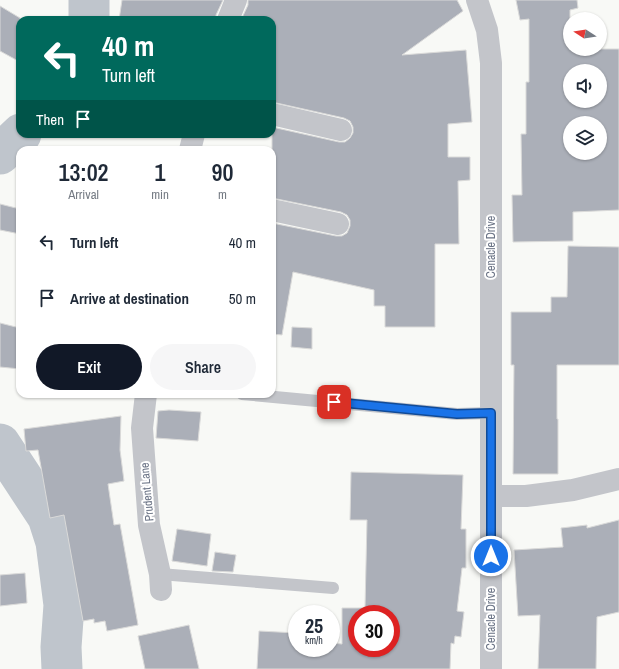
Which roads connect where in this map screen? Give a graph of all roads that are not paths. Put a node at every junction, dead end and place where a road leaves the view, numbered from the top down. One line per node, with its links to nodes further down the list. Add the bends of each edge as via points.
1 (236, 0): 3 (street)
2 (477, 0): 10 (street, Cenacle Drive, via 487,30 491,63)
3 (230, 16)
4 (276, 115): 5 (street)
5 (340, 130)
6 (276, 211): 7 (street)
7 (338, 224)
8 (276, 397): 10 (lane, via 457,414)
9 (146, 398): 13 (street, Prudent Lane, via 142,428 149,517)
10 (491, 413): 12 (street, Cenacle Drive)
11 (619, 479): 12 (street, via 573,490 526,496)
12 (490, 496): 15 (street, Cenacle Drive)
13 (161, 582): 14 (lane)
14 (333, 588)
15 (491, 669)

